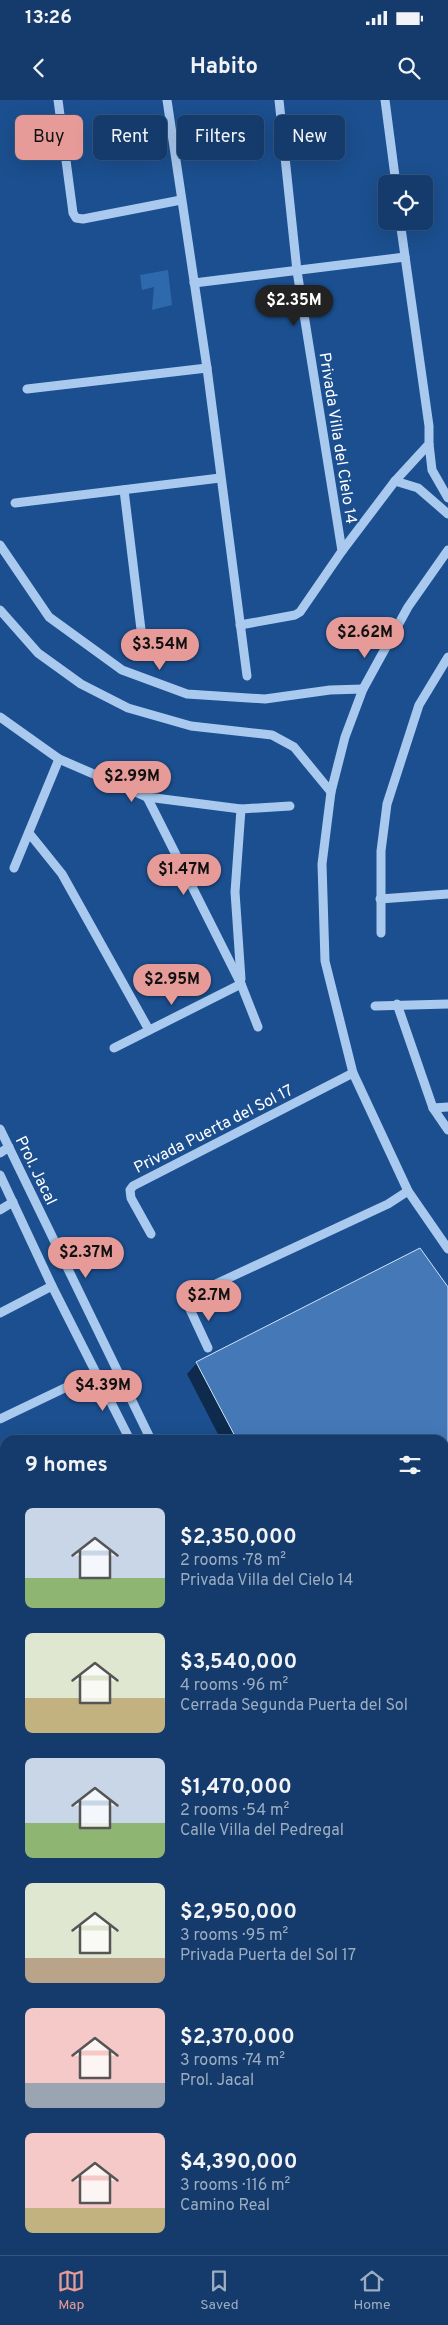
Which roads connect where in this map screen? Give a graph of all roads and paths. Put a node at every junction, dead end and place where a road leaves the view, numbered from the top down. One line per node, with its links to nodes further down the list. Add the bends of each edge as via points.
1 (58, 100): 6 (street, via 76,218)
2 (167, 100): 6 (street)
3 (278, 100): 9 (street, Privada Villa del Cielo 14)
4 (385, 100): 5 (street)
5 (395, 175)
6 (181, 200): 10 (street)
7 (401, 230): 8 (street)
8 (405, 257): 9 (street); 13 (street)
9 (297, 271): 10 (street); 21 (street, Privada Villa del Cielo 14)
10 (194, 283): 11 (street)
11 (207, 368): 12 (street); 14 (street)
12 (27, 389)
13 (429, 444): 15 (street, Privada Villa del Cielo 14); 17 (street, via 432,470)
14 (220, 478): 16 (street); 24 (street)
15 (396, 481): 19 (street, via 418,488); 21 (street, Privada Villa del Cielo 14)
16 (124, 490): 18 (street); 25 (street)
17 (448, 498)
18 (15, 503)
19 (447, 513)
20 (0, 545): 28 (street, via 49,617 122,670 187,694 265,699)
21 (342, 551): 24 (street, Privada Villa del Cielo 14, via 300,612)
22 (446, 556): 28 (street, via 408,607)
23 (0, 610): 31 (street, via 38,653 81,684 128,708 191,726 272,735 294,746)
24 (240, 625): 27 (street)
25 (143, 646)
26 (448, 656): 38 (street, via 419,705 388,804 381,851)
27 (247, 676)
28 (363, 689): 31 (street, via 345,737)
29 (0, 717): 30 (street)
30 (59, 759): 32 (street); 35 (street)
31 (331, 792): 47 (street, via 322,864 325,961)
32 (148, 797): 34 (street); 40 (street)
33 (290, 806): 34 (street)
34 (241, 809): 40 (street, via 235,892)
35 (28, 833): 36 (street); 45 (street, via 62,874)
36 (14, 868)
37 (448, 894): 38 (street)
38 (380, 899): 39 (street)
39 (381, 933)
40 (241, 984): 44 (street); 45 (street)
41 (397, 1004): 42 (street); 43 (street); 48 (street)
42 (448, 1004)
43 (375, 1006)
44 (258, 1027)
45 (149, 1030): 46 (street)
46 (114, 1048)
47 (353, 1073): 55 (street); 58 (street, Privada Puerta del Sol 17, via 133,1186 131,1198)
48 (433, 1108): 49 (street); 51 (street)
49 (448, 1108)
50 (0, 1129): 52 (street, Prol. Jacal)
51 (448, 1130)
52 (9, 1147): 53 (street); 66 (street, Prol. Jacal)
53 (0, 1153)
54 (0, 1175): 56 (street)
55 (408, 1191): 59 (street); 62 (street, via 388,1204 192,1295 188,1305)
56 (13, 1202): 57 (street); 60 (street)
57 (0, 1210)
58 (151, 1234)
59 (448, 1249)
60 (52, 1286): 61 (street); 63 (street)
61 (0, 1313)
62 (208, 1348)
63 (96, 1372): 64 (street); 65 (street)
64 (0, 1419)
65 (128, 1435)
66 (150, 1435)

